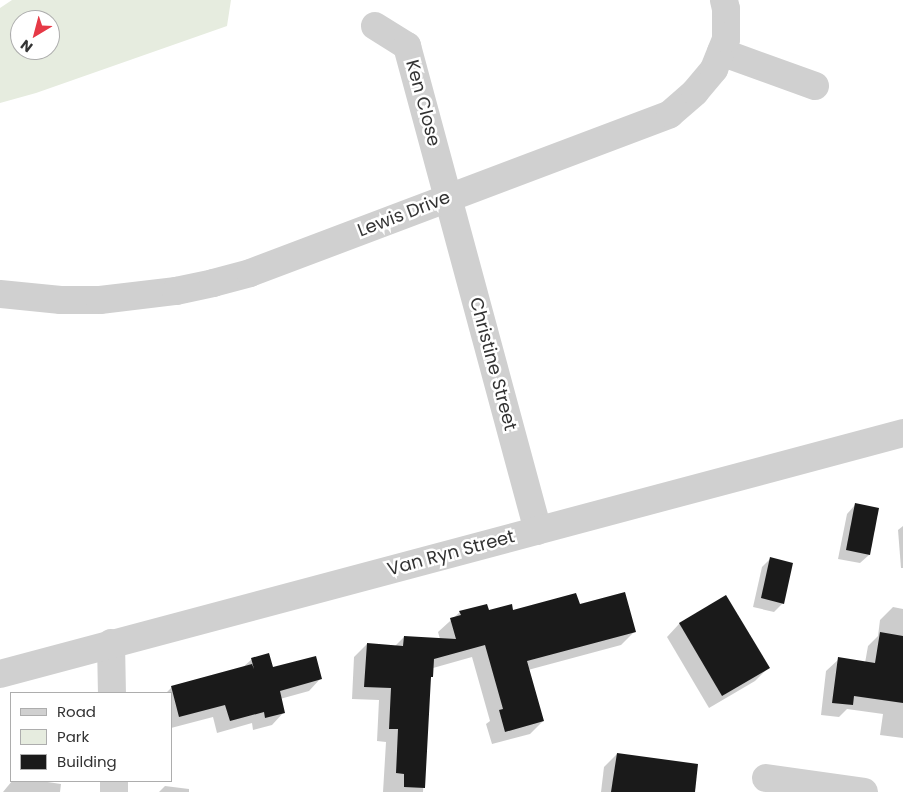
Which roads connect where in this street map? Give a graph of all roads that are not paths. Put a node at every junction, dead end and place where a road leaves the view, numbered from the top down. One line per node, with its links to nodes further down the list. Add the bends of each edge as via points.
1 (724, 0): 3 (street, Lewis Drive, via 726,39)
2 (375, 26): 5 (street, Ken Close, via 407,46)
3 (721, 52): 4 (street); 5 (street, Lewis Drive, via 714,68 695,92 670,114)
4 (815, 86)
5 (448, 197): 6 (street, Lewis Drive, via 250,273 185,289 100,300); 8 (street, Christine Street)
6 (0, 294)
7 (903, 434): 8 (street, Van Ryn Street)
8 (538, 531): 9 (street, Van Ryn Street)
9 (111, 643): 10 (street, Van Ryn Street); 11 (street)
10 (0, 674)
11 (112, 692)
12 (766, 778): 13 (street)
13 (864, 792)

